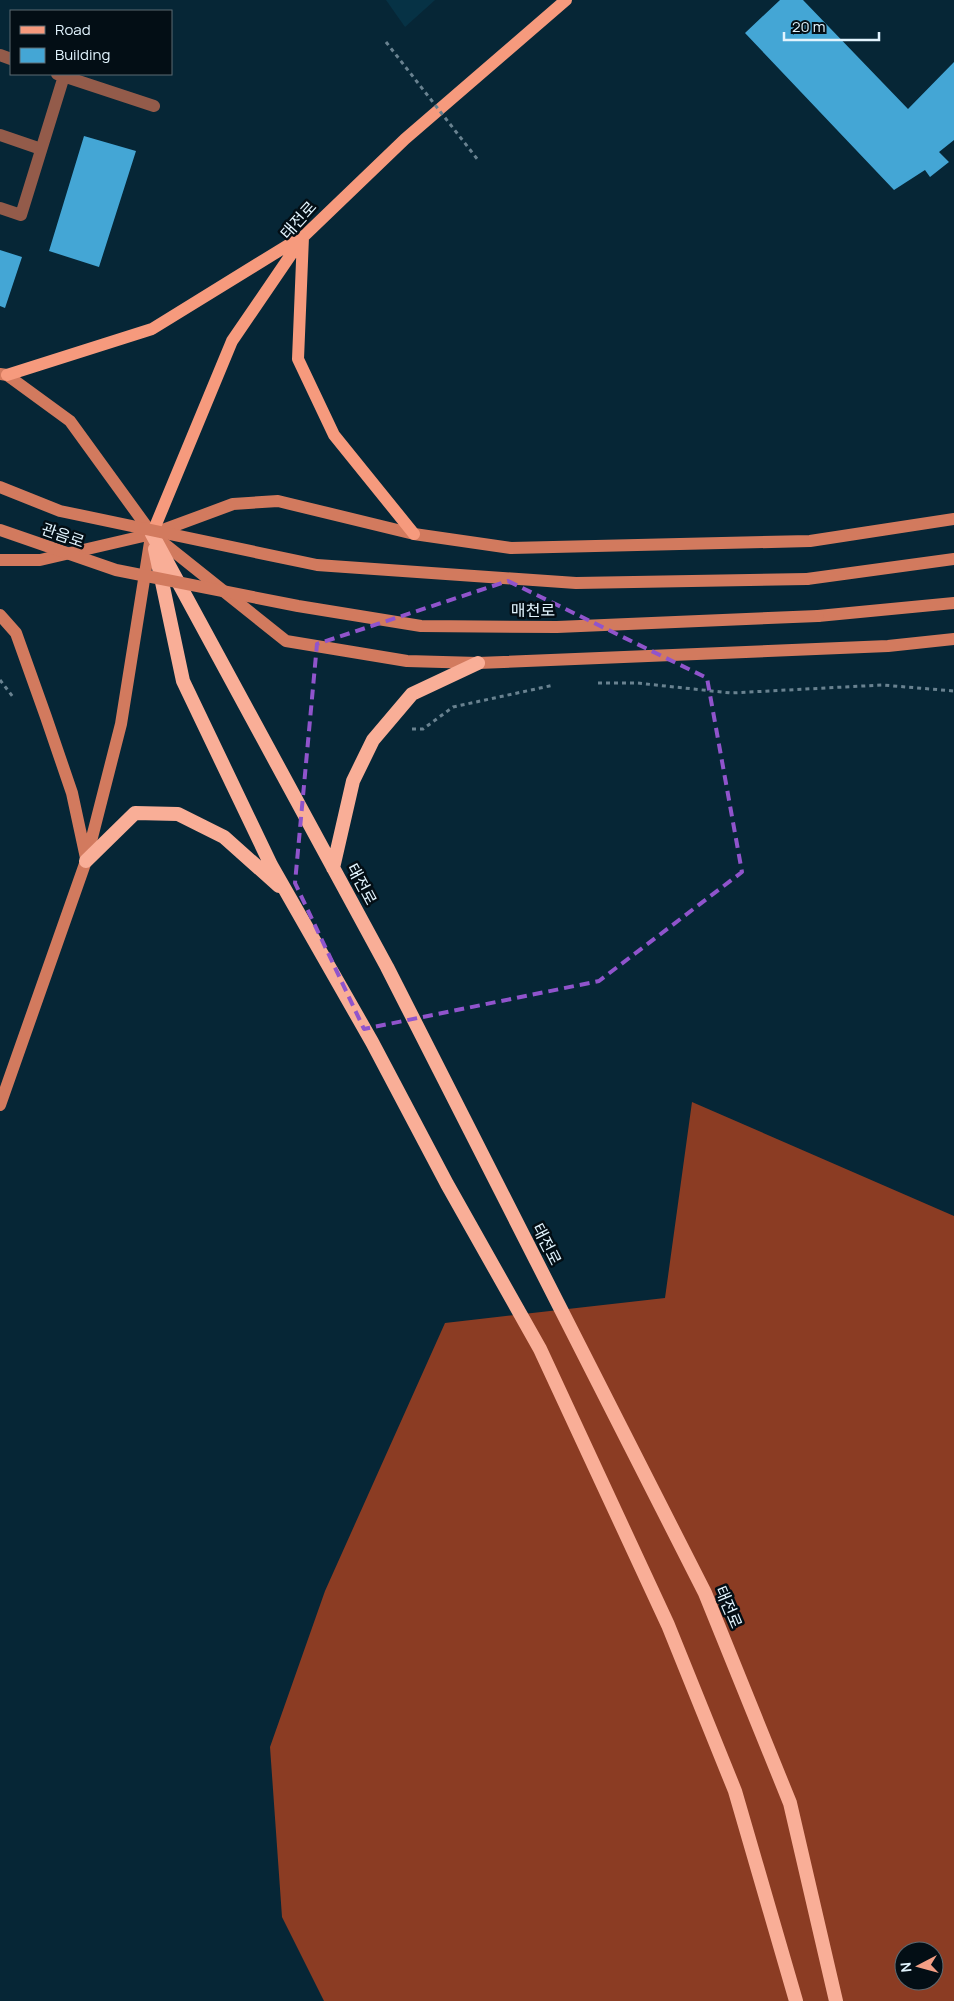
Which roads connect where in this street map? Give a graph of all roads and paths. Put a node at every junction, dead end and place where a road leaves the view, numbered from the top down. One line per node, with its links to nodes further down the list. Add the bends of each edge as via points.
1 (566, 0): 9 (main road, 태전로, via 405,139)
2 (386, 42): 7 (path, bridge)
3 (61, 75): 4 (lane); 6 (lane)
4 (154, 106)
5 (0, 135): 6 (lane)
6 (41, 149): 8 (lane, via 21,215)
7 (478, 160)
8 (0, 208)
9 (303, 237): 10 (main road, via 152,329); 14 (main road, 태전로, via 232,341); 15 (main road, via 298,359 334,435)
10 (4, 374): 14 (main road, via 70,421)
11 (0, 487): 16 (main road, bridge, via 60,511 316,565 576,583 807,579)
12 (954, 520): 15 (main road, via 810,540 671,544 511,548)
13 (0, 530): 18 (main road, 관음로, bridge)
14 (152, 534): 15 (main road, via 233,504 278,501); 17 (main road, via 40,560); 22 (main road, via 286,641 407,661); 27 (main road, via 121,724); 28 (highway, 태전로); 29 (highway, via 183,681)
15 (414, 534)
16 (954, 559)
17 (0, 560)
18 (116, 570): 19 (main road, 매천로, bridge, via 298,606 421,626 557,627 818,616)
19 (954, 603)
20 (0, 615): 27 (main road, via 16,634 46,716 72,793)
21 (954, 639): 22 (main road, via 879,646)
22 (478, 662): 26 (highway, via 412,694)
23 (556, 684): 26 (path, via 453,707 423,728)
24 (592, 684): 25 (path, via 637,683 732,693 882,685)
25 (954, 691)
26 (381, 731): 28 (highway, via 373,740 353,781)
27 (86, 861): 29 (highway, via 135,813 178,814 224,837); 30 (main road)
28 (333, 868): 32 (highway, 태전로, via 387,967 705,1593 790,1803)
29 (288, 894): 31 (highway, via 540,1349 668,1625 734,1791)
30 (0, 1105)
31 (796, 2001)
32 (836, 2001)

